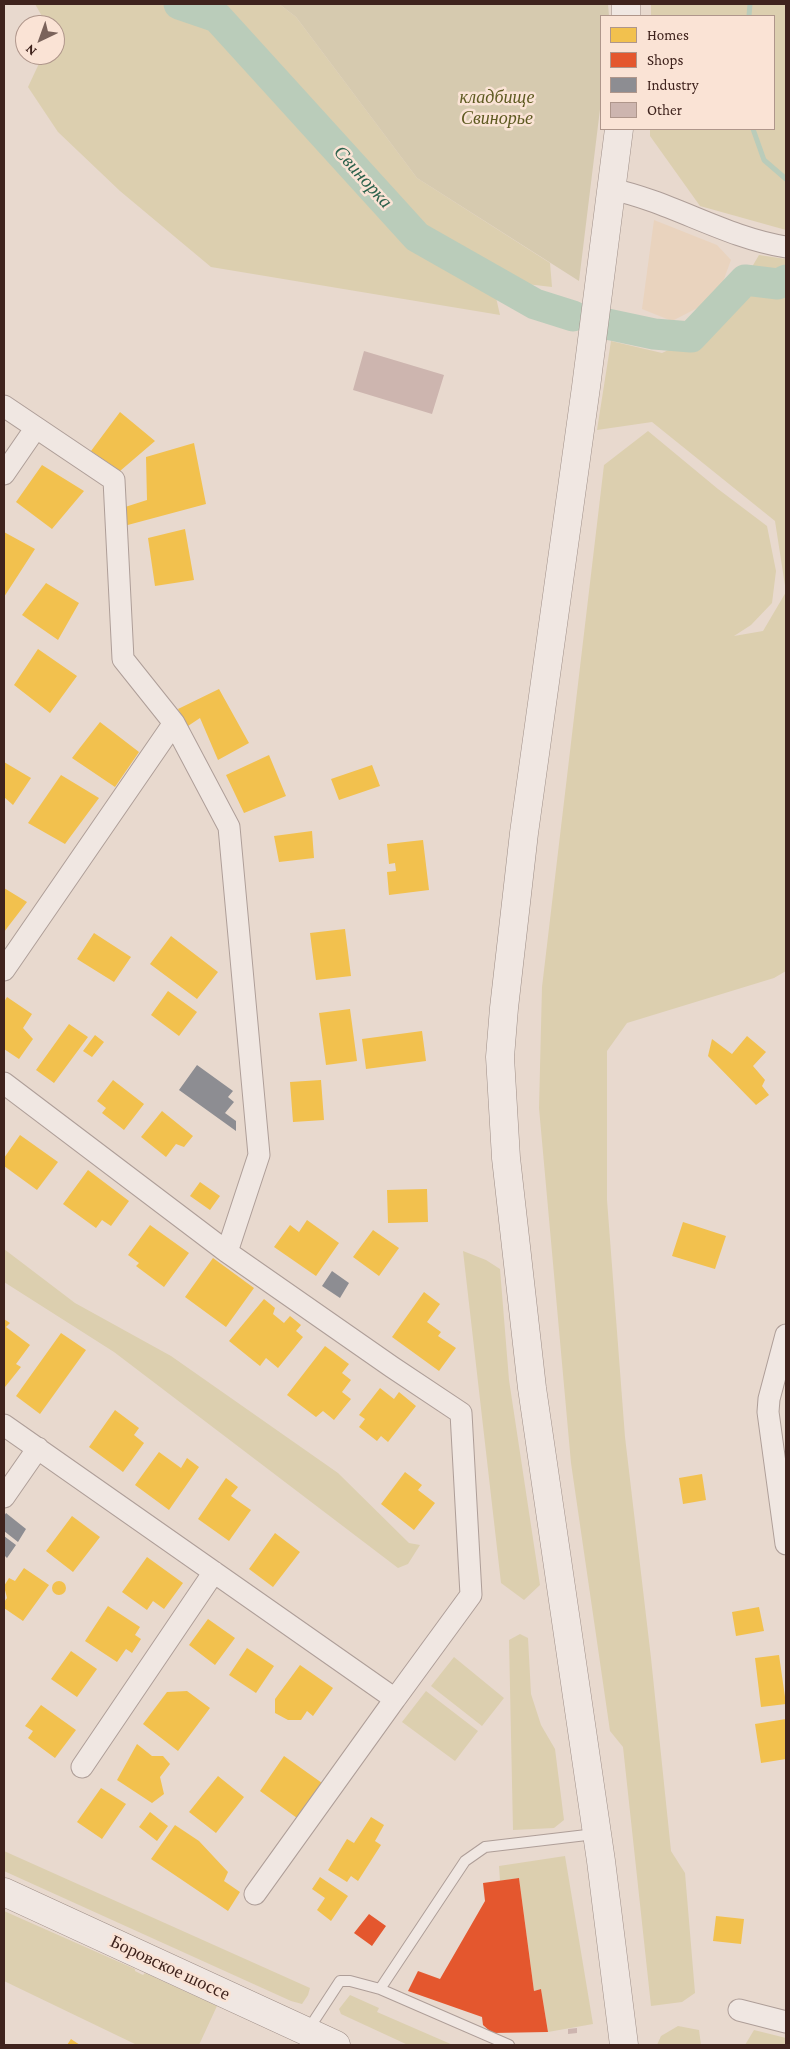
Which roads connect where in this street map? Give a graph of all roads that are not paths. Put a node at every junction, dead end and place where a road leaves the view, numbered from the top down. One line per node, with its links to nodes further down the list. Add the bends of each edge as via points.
1 (619, 130): 2 (main road)
2 (611, 189): 3 (street, via 661,202 736,235); 19 (main road, via 524,833 500,1057 506,1158 532,1388)
3 (786, 247)
4 (4, 406): 5 (street)
5 (35, 429): 6 (street); 7 (street, via 114,480 123,659)
6 (4, 474)
7 (174, 723): 8 (street); 10 (street, via 229,827 238,912 259,1155)
8 (4, 970)
9 (4, 1082): 10 (street)
10 (227, 1252): 17 (street, via 461,1413 471,1595)
11 (786, 1335): 15 (street, via 768,1412)
12 (4, 1425): 13 (street)
13 (38, 1448): 14 (street); 16 (street)
14 (4, 1497)
15 (786, 1544)
16 (214, 1572): 17 (street); 18 (street)
17 (395, 1699): 21 (street)
18 (82, 1767)
19 (597, 1833): 22 (lane, via 485,1847 466,1861); 27 (main road)
20 (4, 1892): 25 (main road, Боровское шоссе)
21 (255, 1894)
22 (380, 1989): 25 (lane, via 340,1981); 26 (lane)
23 (739, 2010): 24 (street)
24 (786, 2022)
25 (322, 2040)
26 (510, 2045)
27 (624, 2045)

